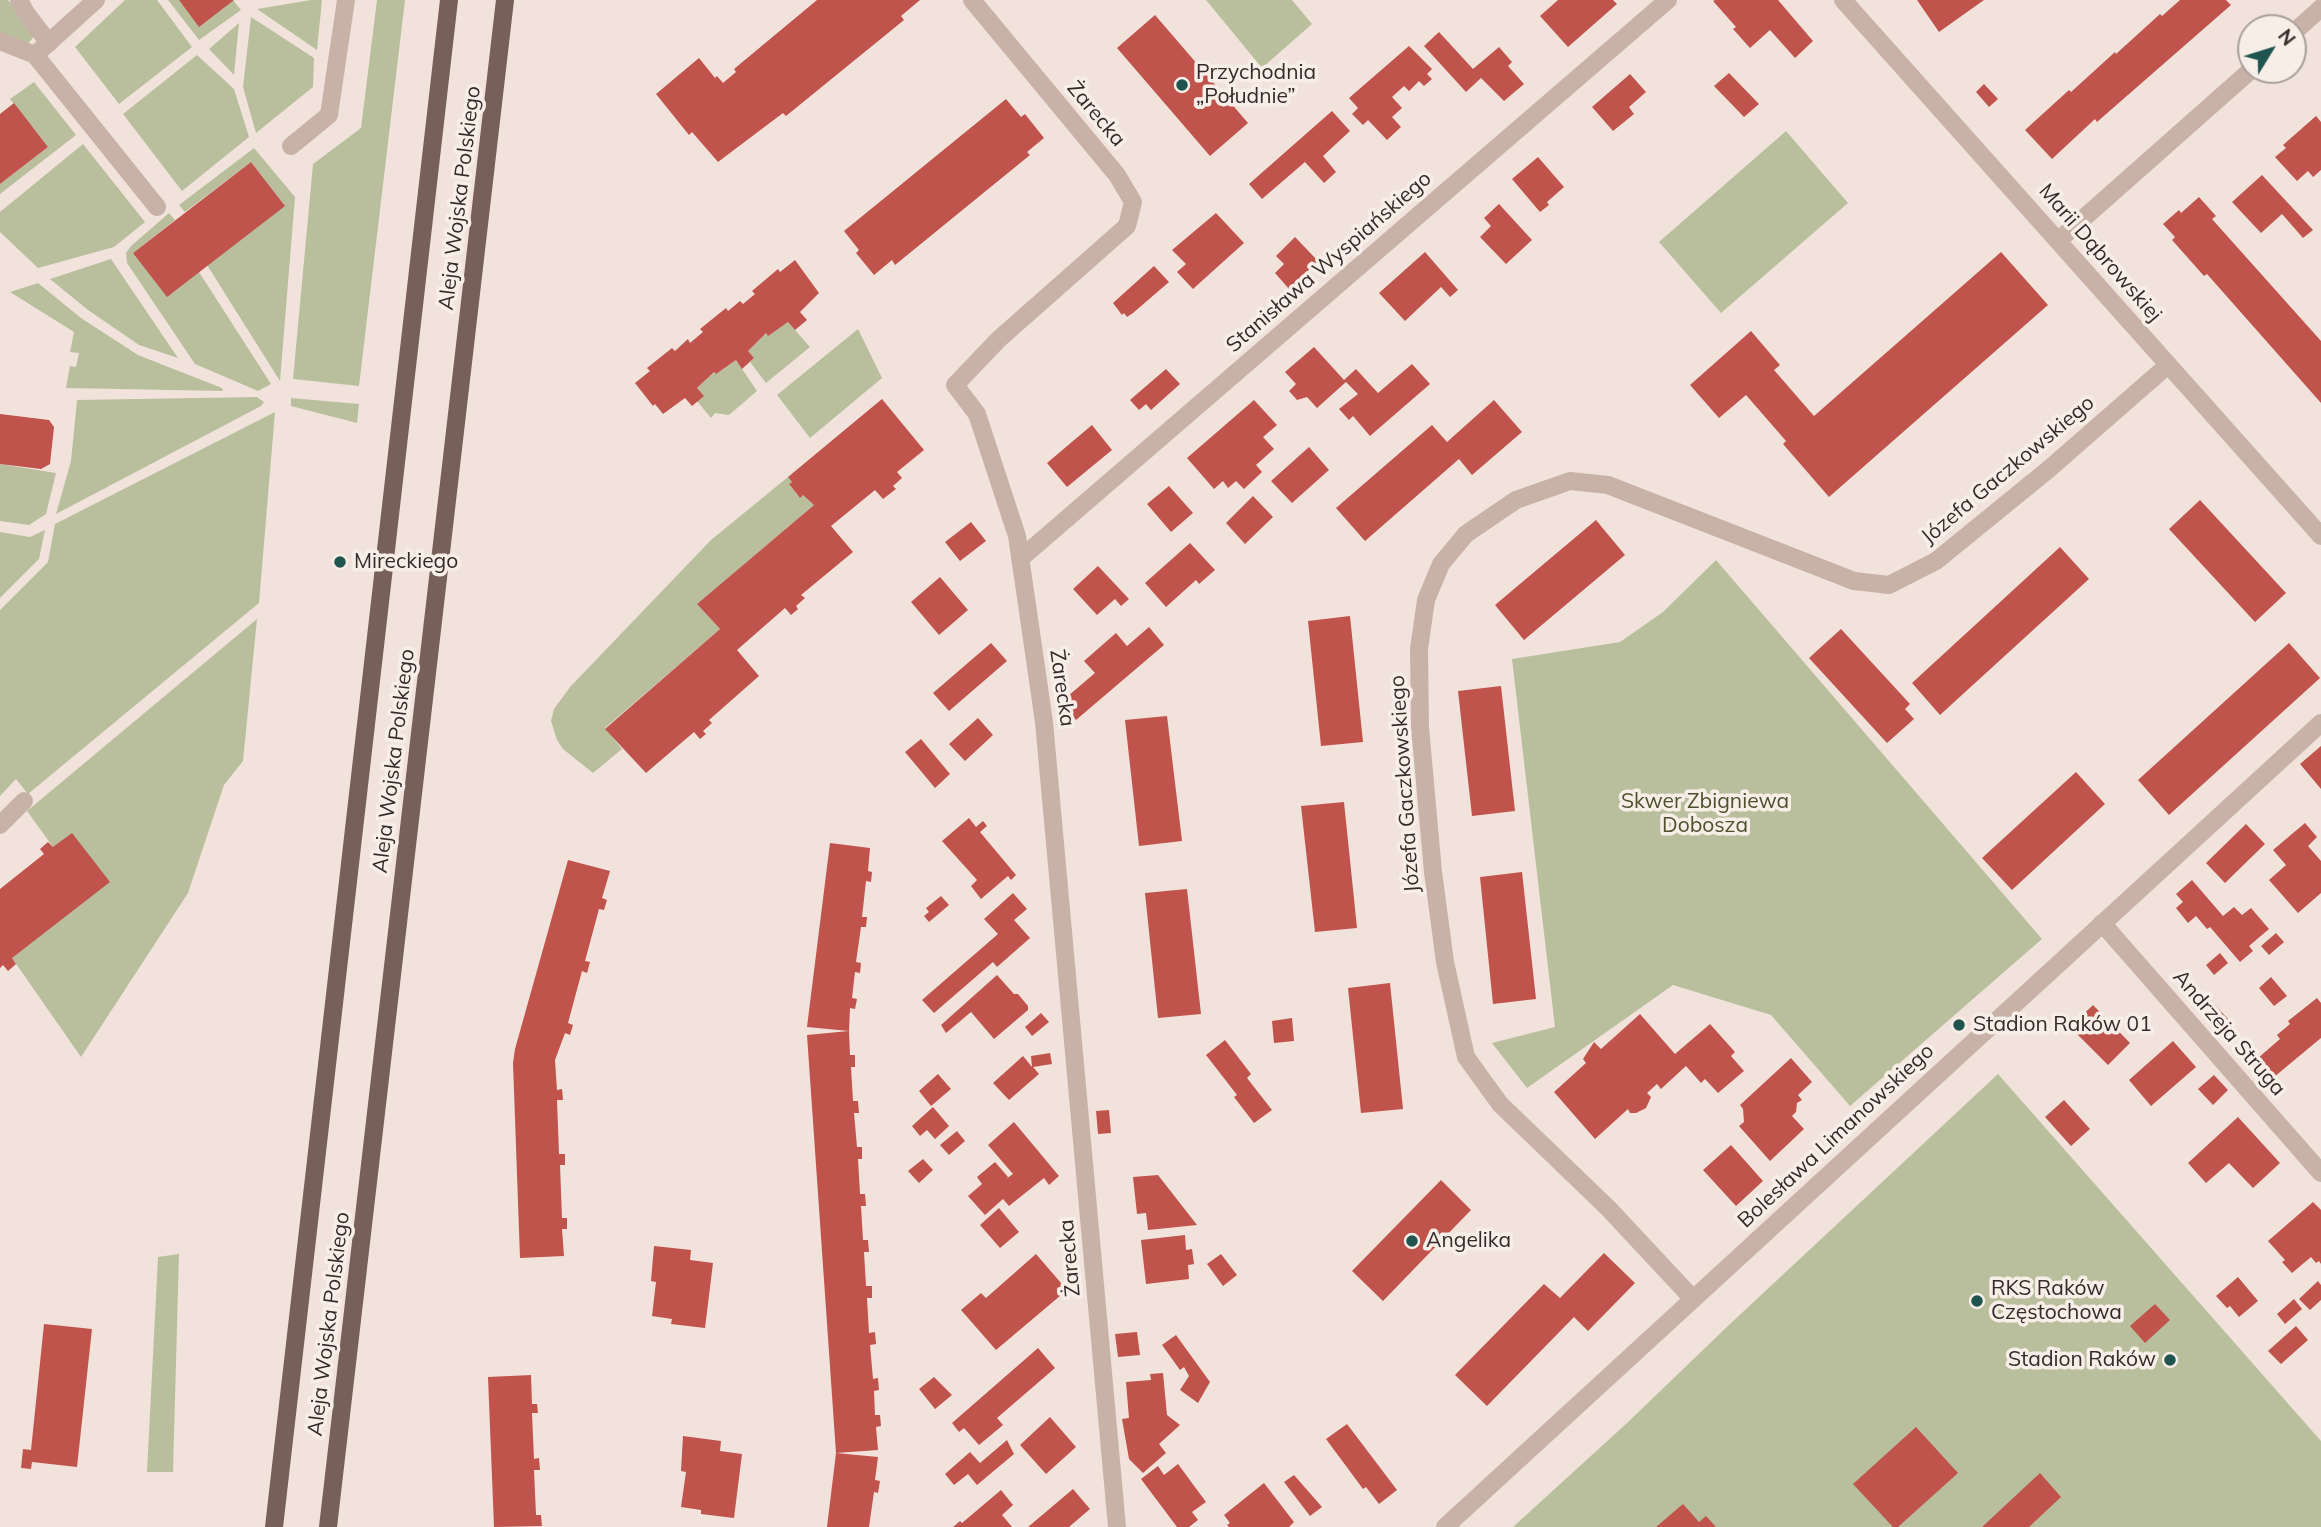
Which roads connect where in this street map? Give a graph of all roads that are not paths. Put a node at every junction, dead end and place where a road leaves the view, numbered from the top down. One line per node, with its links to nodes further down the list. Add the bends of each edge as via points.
1 (19, 0): 12 (street)
2 (96, 0): 12 (street)
3 (346, 0): 15 (street, via 330,115)
4 (449, 0): 27 (main road, Aleja Wojska Polskiego)
5 (505, 0): 28 (main road, Aleja Wojska Polskiego)
6 (972, 0): 20 (street, Żarecka, via 1117,175 1133,202 1127,226 955,384 977,414 1017,536)
7 (1668, 0): 20 (street, Stanisława Wyspiańskiego)
8 (1843, 0): 17 (street, Marii Dąbrowskiej)
9 (2321, 8): 10 (street)
10 (2307, 20)
11 (0, 41): 13 (street)
12 (49, 43): 13 (street)
13 (35, 55): 16 (street)
14 (2237, 82): 17 (street)
15 (291, 146)
16 (157, 207)
17 (2059, 240): 18 (street, Marii Dąbrowskiej)
18 (2168, 365): 19 (street, Marii Dąbrowskiej); 26 (street, Józefa Gaczkowskiego, via 1936,561 1889,585 1854,582 1608,485 1570,481 1516,500 1466,534 1441,564 1426,600 1419,649 1420,727 1445,962 1466,1057 1500,1104)
19 (2321, 536)
20 (1020, 559): 29 (street, Żarecka, via 1044,722)
21 (2321, 723): 24 (street, Bolesława Limanowskiego)
22 (24, 801): 23 (street)
23 (0, 825)
24 (2102, 923): 25 (street, Andrzeja Struga); 26 (street, Bolesława Limanowskiego)
25 (2321, 1173)
26 (1693, 1299): 30 (street, Bolesława Limanowskiego)
27 (274, 1527)
28 (328, 1527)
29 (1117, 1527)
30 (1445, 1527)

